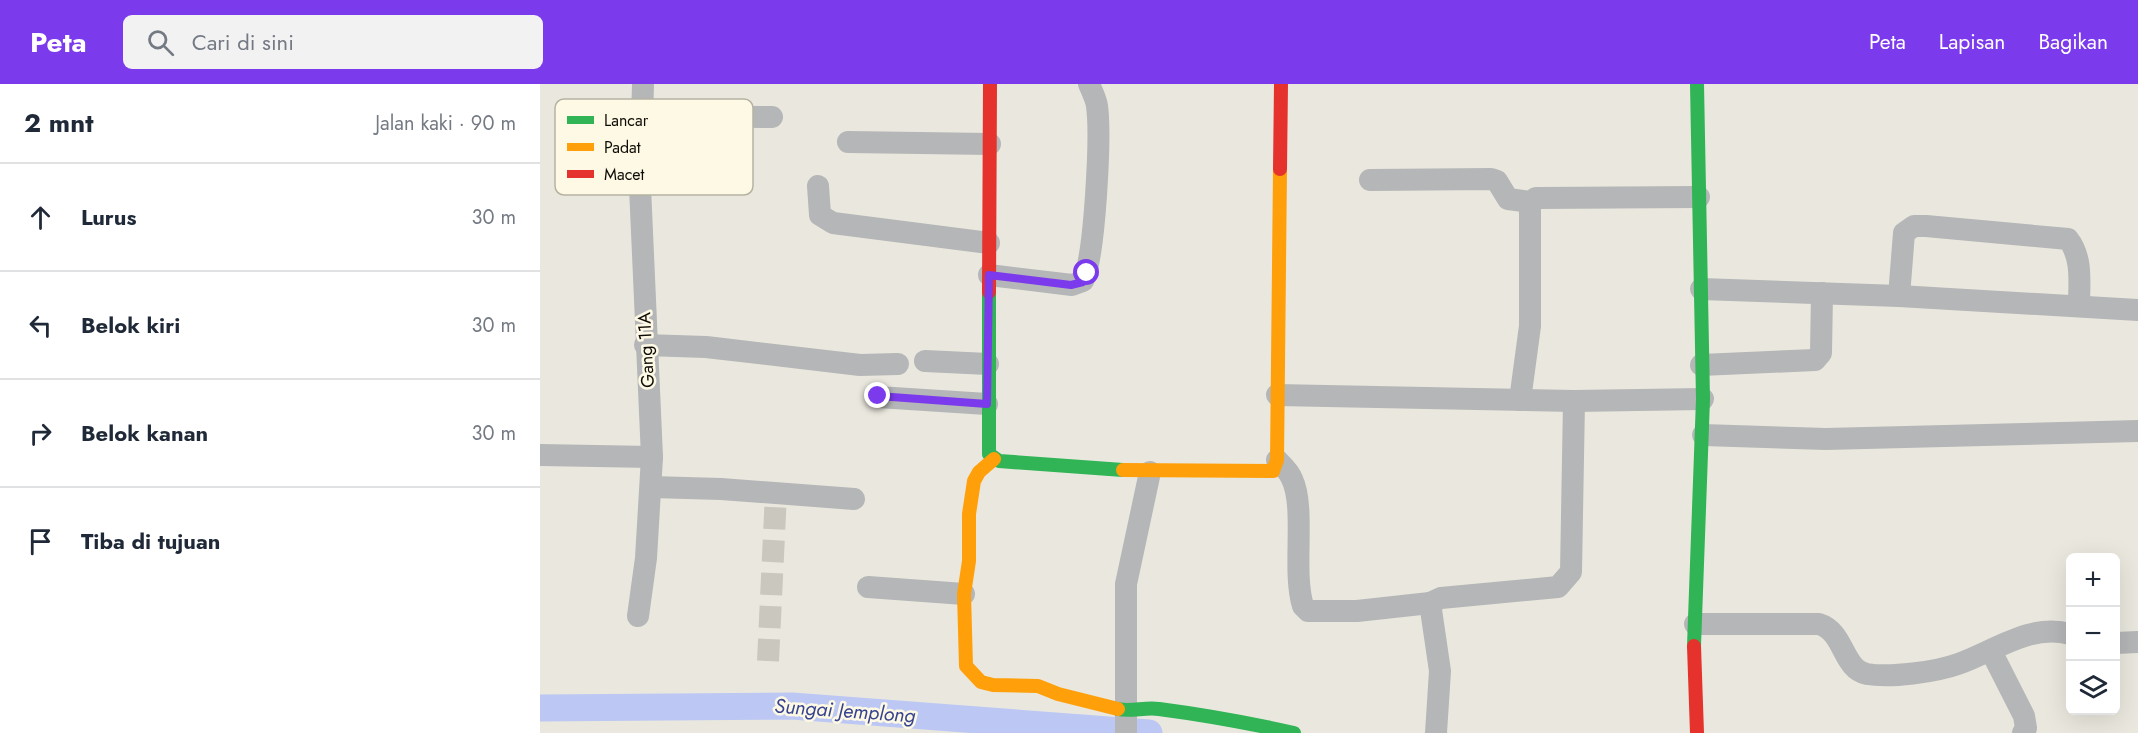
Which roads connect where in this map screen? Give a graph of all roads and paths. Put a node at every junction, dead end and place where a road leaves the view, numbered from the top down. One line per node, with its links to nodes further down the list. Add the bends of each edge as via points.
1 (643, 84): 6 (street, Gang 11A)
2 (990, 84): 10 (street)
3 (1089, 84): 17 (street, via 1096,104 1098,133 1091,242 1083,282 1071,285)
4 (1281, 84): 28 (street)
5 (1696, 84): 14 (street)
6 (643, 99)
7 (753, 117): 8 (street)
8 (772, 117)
9 (848, 142): 10 (street)
10 (990, 144): 16 (street)
11 (1370, 180): 15 (street, via 1491,179 1497,181 1508,199)
12 (818, 186): 16 (street, via 820,215 833,223)
13 (639, 195): 23 (street, Gang 11A)
14 (1699, 197): 15 (street, via 1536,198); 18 (street)
15 (1530, 202): 31 (street, via 1530,326)
16 (989, 243): 17 (street)
17 (989, 275): 26 (street)
18 (1701, 289): 19 (street); 27 (street)
19 (1822, 293): 20 (street); 27 (street, via 1821,353 1815,360)
20 (1899, 296): 21 (street); 21 (street, via 1904,233 1914,226 1926,226 2068,238 2079,266)
21 (2079, 306): 22 (street)
22 (2138, 310)
23 (645, 345): 25 (street, via 706,347 860,365); 37 (street, Gang 11A)
24 (925, 362): 26 (street)
25 (898, 364)
26 (988, 364): 33 (street)
27 (1701, 365): 30 (street)
28 (1278, 395): 31 (street); 39 (street)
29 (878, 396): 33 (street)
30 (1703, 399): 32 (street); 35 (street)
31 (1520, 400): 32 (street)
32 (1574, 401): 45 (street, via 1572,566 1568,578 1558,587 1442,598)
33 (987, 404): 38 (street, via 989,454)
34 (2138, 431): 35 (street, via 1826,439)
35 (1703, 435): 47 (street)
36 (540, 455): 37 (street)
37 (652, 457): 41 (street, Gang 11A)
38 (994, 459): 40 (street); 44 (street, via 974,482)
39 (1277, 460): 40 (street, via 1273,471 1263,472); 45 (street, via 1288,472 1296,492 1299,581 1303,606 1308,611 1357,611)
40 (1150, 472): 52 (street, via 1126,584)
41 (651, 487): 42 (street); 46 (street, Gang 11A)
42 (854, 499)
43 (868, 587): 44 (street)
44 (964, 594): 52 (street, via 966,666 981,682 1038,686)
45 (1430, 603): 54 (street, via 1440,671)
46 (638, 616)
47 (1695, 624): 51 (street, via 1827,626 1855,669 1871,675 1942,669); 55 (street)
48 (2066, 633): 51 (street, via 2031,632)
49 (2138, 642): 50 (street)
50 (2120, 643)
51 (1991, 651): 56 (street, via 2024,716)
52 (1126, 721): 53 (street, via 1150,708 1214,716)
53 (1294, 733)
54 (1437, 733)
55 (1697, 733)
56 (2023, 733)

